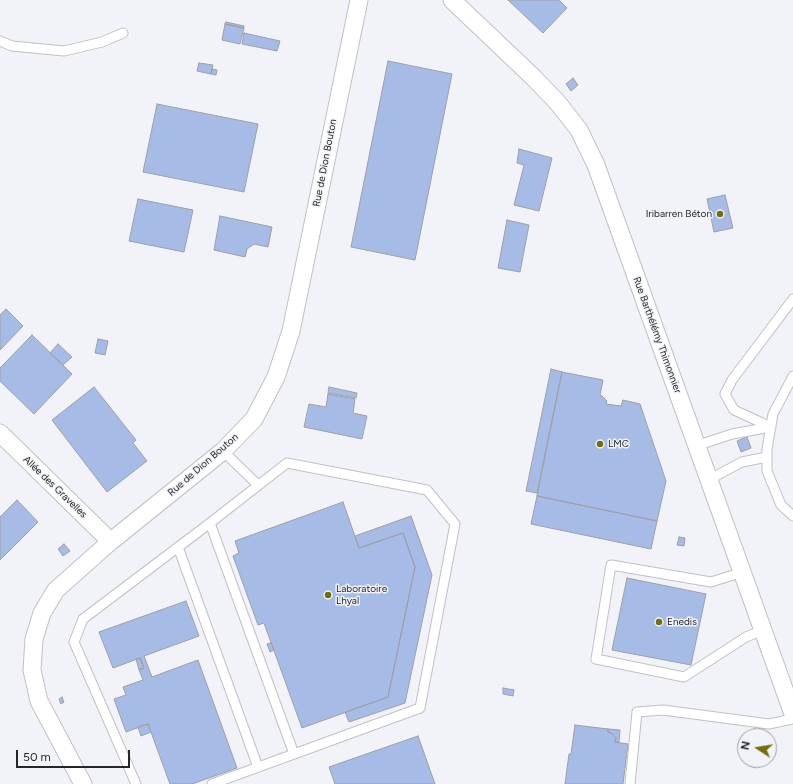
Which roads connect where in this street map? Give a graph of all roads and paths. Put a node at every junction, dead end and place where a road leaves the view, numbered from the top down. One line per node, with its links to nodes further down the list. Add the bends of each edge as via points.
1 (452, 0): 9 (street, Rue Barthélémy Thimonnier, via 534,78 579,130 596,165)
2 (360, 1): 10 (street, Rue de Dion Bouton, via 291,331 276,377 254,419)
3 (123, 33): 4 (lane, via 102,42 64,51 12,46)
4 (0, 41)
5 (793, 299): 7 (lane, via 732,380 725,394 734,410)
6 (793, 376): 7 (lane, via 774,414)
7 (771, 427): 9 (lane, via 732,434); 11 (lane)
8 (0, 433): 16 (street, Allée des Gravelles)
9 (696, 446): 12 (street, Rue Barthélémy Thimonnier)
10 (223, 451): 13 (lane); 16 (street, Rue de Dion Bouton)
11 (767, 457): 12 (lane, via 742,462); 14 (lane, via 767,471 781,505)
12 (710, 479): 18 (street, Rue Barthélémy Thimonnier)
13 (258, 485): 15 (lane); 22 (lane, via 287,463 426,490 455,524 420,708)
14 (793, 516)
15 (210, 523): 17 (lane); 22 (lane)
16 (110, 542): 24 (street, Rue de Dion Bouton, via 56,590 42,613 34,639 32,670 38,702)
17 (178, 547): 23 (lane); 25 (lane, via 83,619 74,642)
18 (743, 572): 19 (street, Rue Barthélémy Thimonnier); 19 (lane, via 711,582 611,565 596,659 684,677)
19 (763, 630): 20 (street, Rue Barthélémy Thimonnier)
20 (793, 714)
21 (793, 719): 27 (lane, via 769,724 663,710 638,712)
22 (294, 754): 23 (lane)
23 (258, 767): 26 (lane)
24 (83, 784)
25 (136, 784)
26 (212, 784)
27 (630, 784)

